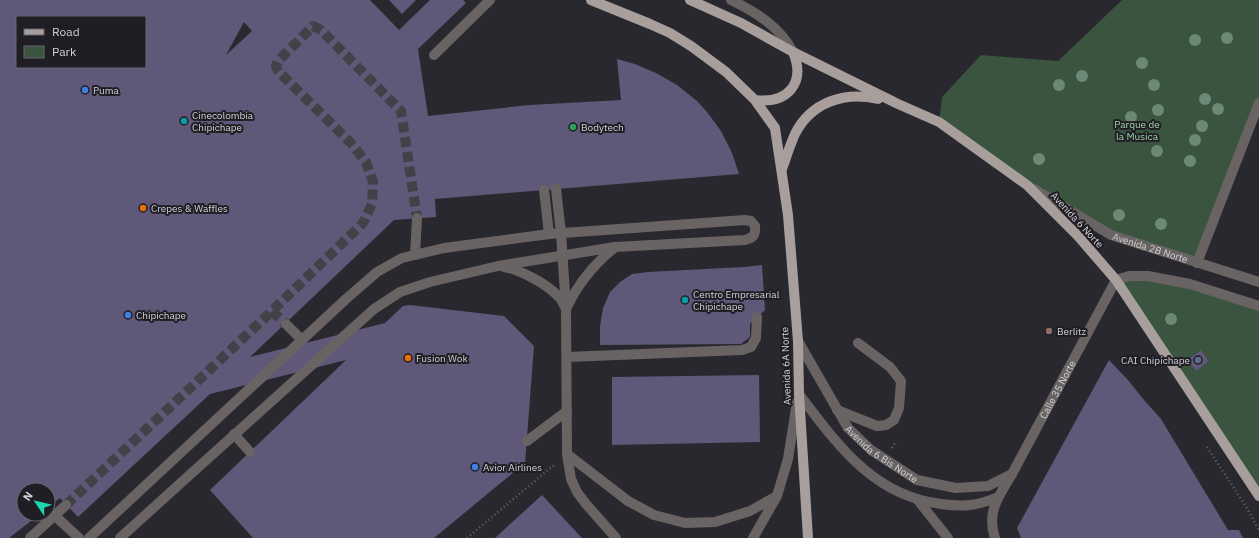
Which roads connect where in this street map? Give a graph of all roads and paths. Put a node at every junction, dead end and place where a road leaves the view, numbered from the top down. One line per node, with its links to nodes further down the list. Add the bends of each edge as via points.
1 (490, 0): 6 (street)
2 (591, 0): 7 (main road, via 682,40 720,68)
3 (690, 0): 5 (main road, Avenida 6 Norte, via 741,23)
4 (731, 0): 5 (street, via 749,8 772,24)
5 (793, 52): 7 (main road, via 798,74 787,93 778,99); 9 (main road, Avenida 6 Norte)
6 (434, 55)
7 (755, 100): 10 (main road, via 775,128)
8 (1259, 103): 20 (street)
9 (898, 104): 10 (main road, via 861,96 849,96 827,102 801,124); 11 (main road, Avenida 6 Norte, via 939,122)
10 (782, 170): 29 (main road, Avenida 6A Norte)
11 (1027, 185): 20 (street, Avenida 2B Norte, via 1111,234); 22 (main road, Avenida 6 Norte, via 1078,236)
12 (556, 189): 15 (street)
13 (544, 190): 16 (street)
14 (417, 218): 18 (street)
15 (561, 233): 16 (street); 17 (street, via 745,220 751,221 756,233 746,240); 19 (street)
16 (549, 234): 18 (street, via 444,248)
17 (615, 247): 19 (street); 25 (street, via 591,269)
18 (415, 255): 28 (street, via 402,258 377,272)
19 (562, 256): 21 (street); 25 (street)
20 (1197, 263): 23 (street, Avenida 2B Norte)
21 (498, 266): 25 (street, via 523,273 545,285 560,298); 35 (street, via 400,292 374,309)
22 (1116, 280): 24 (street, via 1129,276 1148,276 1190,284); 39 (street, Calle 35 Norte); 41 (main road, Avenida 6 Norte)
23 (1259, 282)
24 (1259, 306)
25 (566, 309): 31 (street)
26 (757, 317): 31 (street, via 756,338 751,347 742,350)
27 (286, 324): 28 (street)
28 (302, 340): 50 (street)
29 (798, 341): 32 (main road, Avenida 6A Norte); 33 (street, Avenida 6 Bis Norte)
30 (858, 343): 33 (street, via 890,367 901,381 899,408 894,420 886,425 877,426)
31 (567, 357): 34 (street)
32 (798, 394): 40 (street, via 788,459); 43 (street, Avenida 6 Bis Norte, via 858,465 885,486); 55 (main road, Avenida 6A Norte)
33 (837, 410): 39 (street, Avenida 6 Bis Norte, via 848,428 871,450 917,480 964,488 988,486)
34 (567, 411): 36 (street); 38 (street)
35 (234, 434): 37 (street); 51 (street)
36 (527, 441)
37 (250, 452)
38 (567, 454): 40 (street, via 628,501 654,515 685,522 715,522 750,511); 52 (path); 53 (street, via 571,479 577,492)
39 (1012, 474): 42 (street, Calle 35 Norte)
40 (777, 496): 54 (street)
41 (1259, 496)
42 (998, 498): 43 (street, Avenida 6 Bis Norte, via 983,504 963,506); 57 (street, via 992,511)
43 (917, 499): 56 (street)
44 (66, 505): 45 (street)
45 (56, 513)
46 (56, 517): 49 (street)
47 (47, 522): 48 (street)
48 (30, 538)
49 (80, 538)
50 (89, 538)
51 (120, 538)
52 (467, 538)
53 (616, 538)
54 (753, 538)
55 (808, 538)
56 (948, 538)
57 (995, 538)

